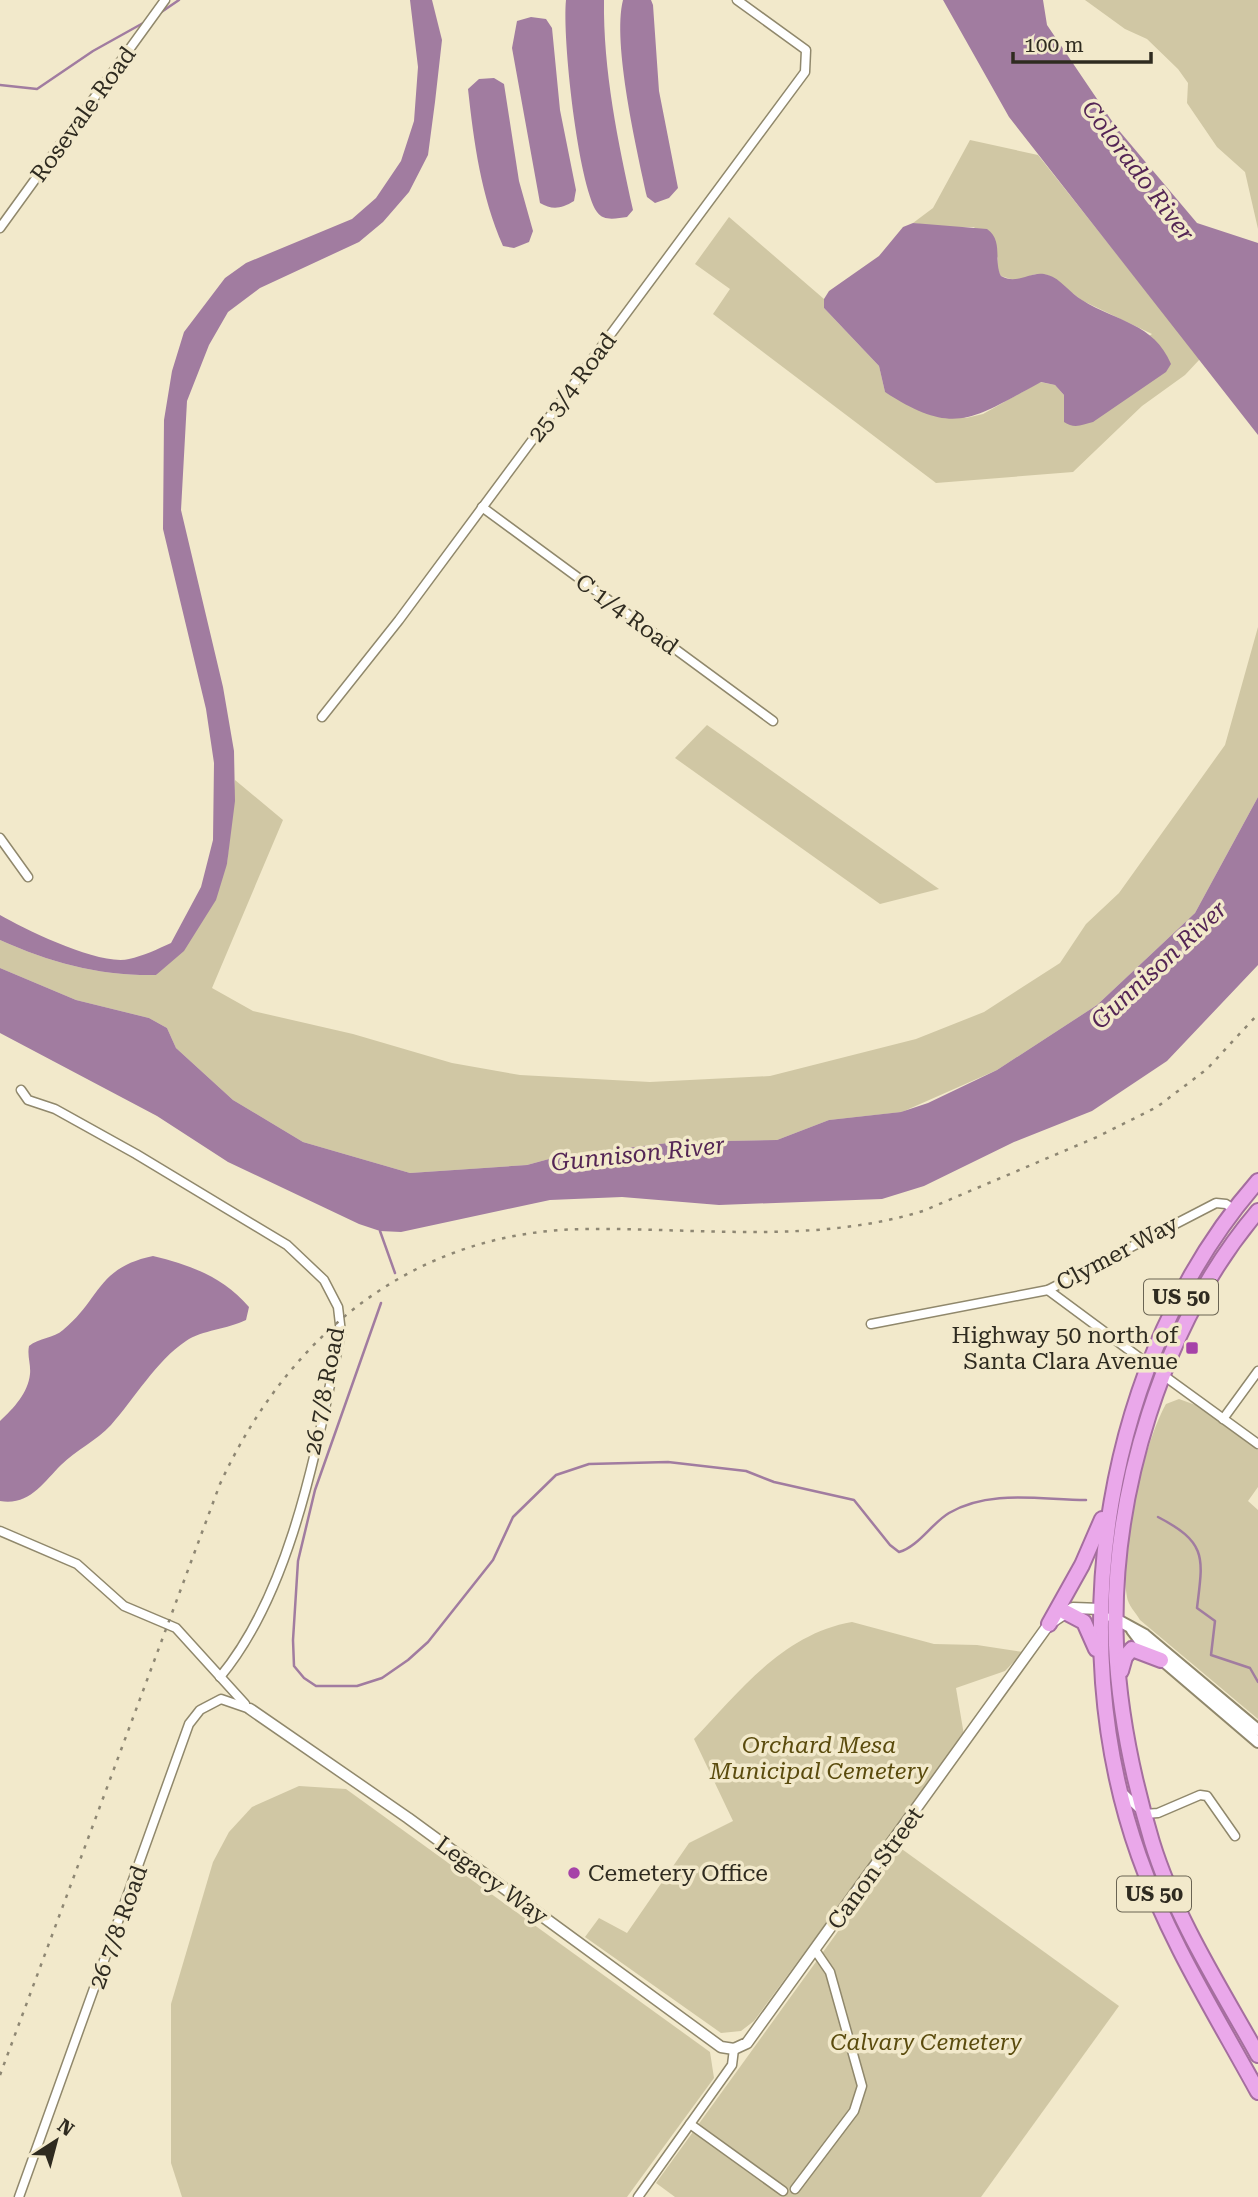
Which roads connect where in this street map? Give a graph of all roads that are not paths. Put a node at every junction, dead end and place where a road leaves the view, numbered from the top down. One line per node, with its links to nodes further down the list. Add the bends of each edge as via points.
1 (165, 0): 3 (street, Rosevale Road)
2 (737, 0): 4 (street, 25 3/4 Road, via 806,50 805,72)
3 (0, 228)
4 (482, 507): 5 (street, 25 3/4 Road); 6 (street, C 1/4 Road)
5 (322, 717)
6 (773, 721)
7 (0, 838): 8 (street)
8 (28, 877)
9 (21, 1090): 33 (street, 26 7/8 Road, via 28,1100 55,1109 136,1154 287,1245 324,1280 338,1307 341,1334 284,1562 252,1628)
10 (1258, 1181): 12 (highway, US 50)
11 (1258, 1194): 15 (highway, via 1236,1222)
12 (1235, 1210): 14 (highway, US 50); 16 (street, Clymer Way, via 1216,1203)
13 (1258, 1211): 15 (highway, US 50)
14 (1219, 1233): 18 (highway, US 50, via 1176,1306); 20 (highway, via 1161,1353)
15 (1237, 1236): 20 (highway, US 50)
16 (1048, 1290): 17 (street, Clymer Way); 18 (street)
17 (871, 1324)
18 (1149, 1364): 20 (street); 23 (highway, US 50)
19 (1258, 1371): 21 (street)
20 (1163, 1374): 21 (street); 27 (highway, US 50, via 1125,1509)
21 (1223, 1419): 22 (street)
22 (1258, 1444)
23 (1111, 1499): 25 (highway, US 50); 28 (highway)
24 (0, 1531): 33 (street, via 77,1564 124,1606 176,1628)
25 (1101, 1609): 26 (street, via 1081,1606); 27 (main road); 31 (highway, US 50)
26 (1065, 1612): 28 (street, Canon Street); 31 (highway, via 1084,1622)
27 (1117, 1620): 29 (main road); 32 (highway, US 50)
28 (1049, 1624): 40 (street, Canon Street)
29 (1132, 1629): 30 (main road); 35 (main road)
30 (1161, 1660): 32 (highway, via 1132,1649); 36 (main road)
31 (1102, 1664): 37 (highway, US 50, via 1106,1718)
32 (1119, 1676): 38 (highway, US 50)
33 (220, 1677): 34 (street)
34 (250, 1709): 41 (street, Legacy Way, via 722,2047); 47 (street, 26 7/8 Road, via 221,1699 200,1710 189,1724)
35 (1258, 1730)
36 (1258, 1742)
37 (1121, 1790): 38 (street); 43 (highway, US 50, via 1138,1852 1167,1926)
38 (1145, 1814): 39 (street, via 1207,1796); 42 (highway, US 50, via 1183,1918)
39 (1235, 1836)
40 (815, 1950): 41 (street, Canon Street, via 747,2043); 45 (street, via 830,1972 862,2086 854,2112)
41 (734, 2049): 44 (street, via 732,2066)
42 (1258, 2055)
43 (1258, 2092)
44 (690, 2124): 46 (street); 48 (street)
45 (797, 2193): 46 (street)
46 (782, 2194)
47 (19, 2197)
48 (638, 2197)

